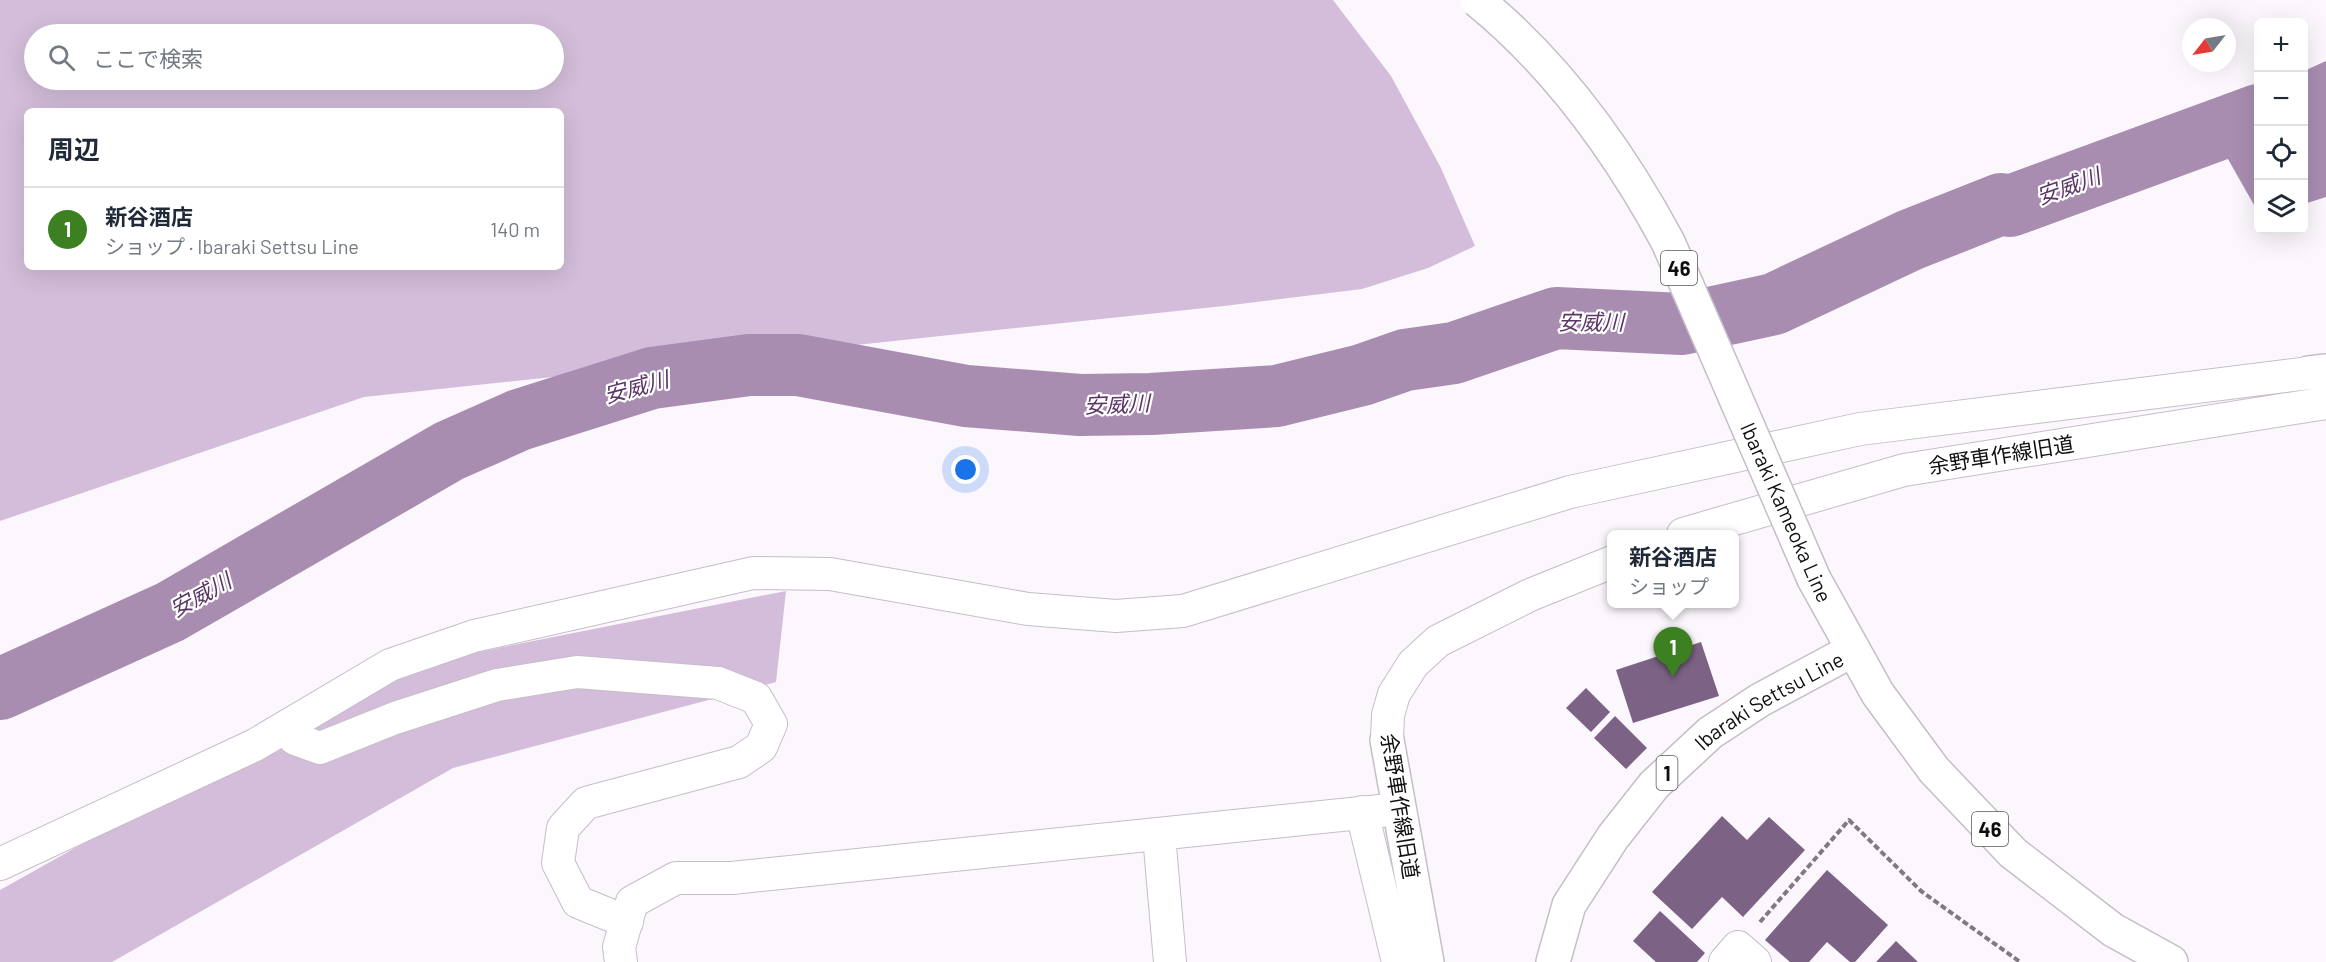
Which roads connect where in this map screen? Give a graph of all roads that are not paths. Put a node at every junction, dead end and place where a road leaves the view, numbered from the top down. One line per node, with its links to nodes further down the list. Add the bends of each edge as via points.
1 (1477, 0): 6 (main road, Ibaraki Kameoka Line / 46, bridge, via 1557,78 1595,124 1644,199 1668,243 1814,579)
2 (2318, 372): 7 (street, via 1860,429 1570,492 1183,611 1116,616 1028,609 830,574 753,573 474,636 390,665)
3 (2326, 402): 4 (street, 余野車作線旧道, via 1904,470)
4 (1697, 530)
5 (1607, 564): 8 (street, 余野車作線旧道, via 1530,594 1438,640 1413,664 1394,694 1388,716)
6 (1853, 651): 18 (main road, Ibaraki Settsu Line / 1, via 1726,722 1654,784 1613,837 1569,905); 19 (main road, Ibaraki Kameoka Line / 46, via 1878,694 1934,770 2013,853 2113,930)
7 (284, 728): 12 (street); 13 (street, via 295,739 320,748 395,718 497,686 577,672 718,683 756,699 771,724 761,747 739,762 586,803 563,828 558,863 578,902)
8 (1388, 740): 9 (main road, 余野車作線旧道)
9 (1399, 809): 10 (street); 17 (main road, 余野車作線旧道)
10 (1362, 812): 11 (street); 16 (street)
11 (1159, 835): 13 (street, via 732,878 676,878 632,902); 15 (street)
12 (0, 864)
13 (627, 922): 14 (street, via 619,947)
14 (621, 962)
15 (1170, 962)
16 (1398, 962)
17 (1427, 962)
18 (1552, 962)
19 (2170, 962)

